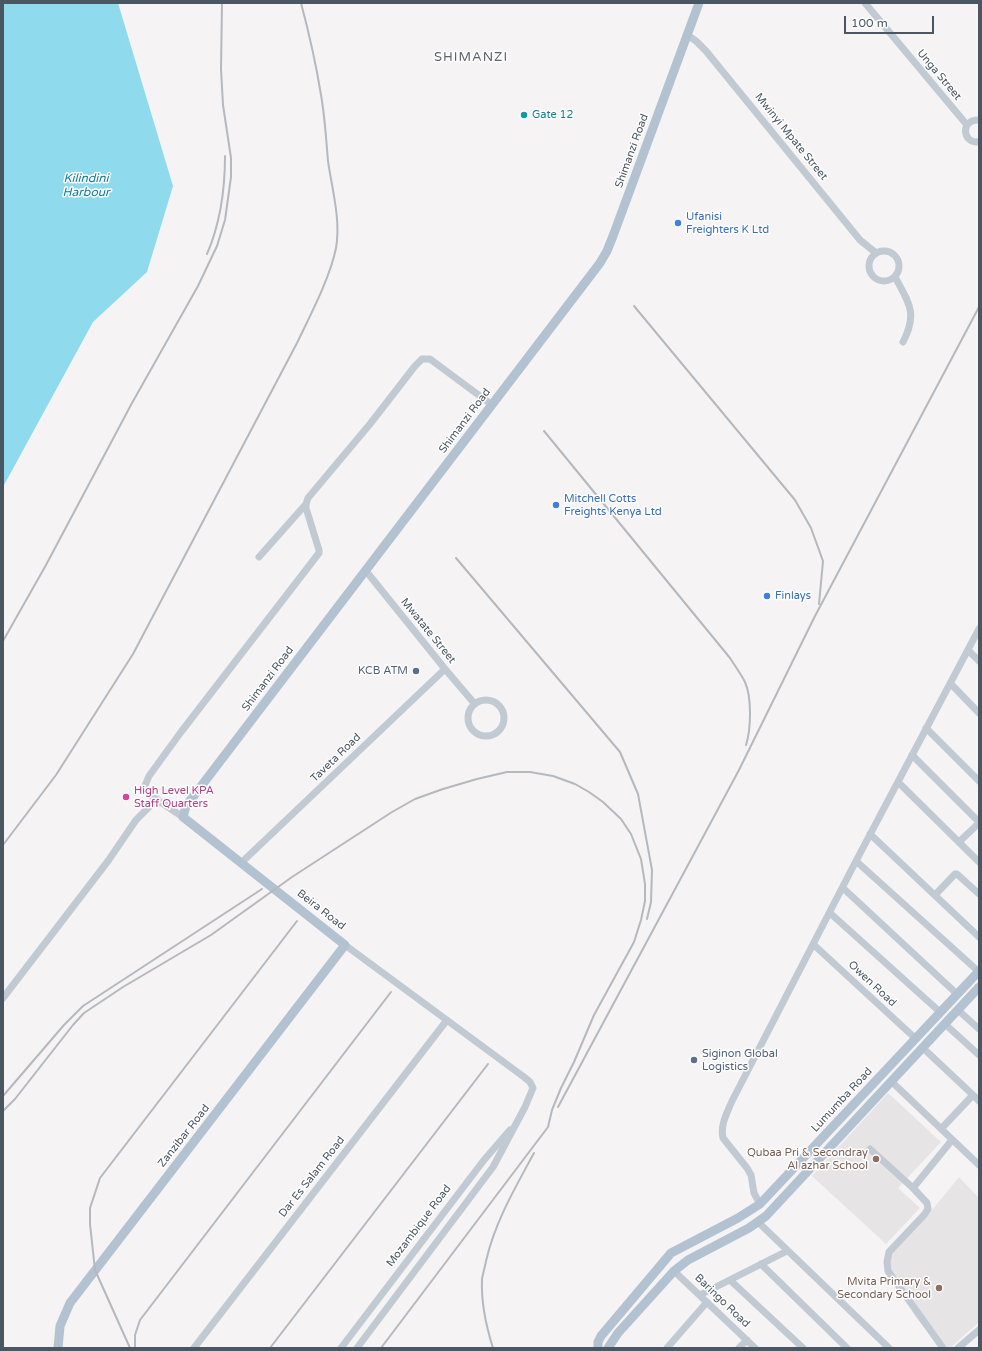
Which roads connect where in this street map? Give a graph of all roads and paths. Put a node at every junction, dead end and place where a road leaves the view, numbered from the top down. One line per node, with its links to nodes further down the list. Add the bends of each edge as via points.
1 (699, 3): 3 (main road, Shimanzi Road)
2 (864, 3): 5 (street, Unga Street)
3 (687, 35): 7 (street, Mwinyi Mpate Street, via 706,51 860,240); 10 (main road, Shimanzi Road, via 607,251)
4 (979, 120): 5 (street)
5 (967, 125): 6 (street, Unga Street, via 967,136 971,141)
6 (979, 142)
7 (876, 253): 8 (street, via 892,253 898,259 899,267); 8 (street, via 869,264 873,276 885,281)
8 (895, 277): 9 (street, via 908,301 912,316)
9 (903, 342)
10 (492, 405): 11 (street, via 430,359 422,359 308,498); 13 (main road, Shimanzi Road)
11 (306, 504): 12 (street); 25 (street, via 319,553 149,776 144,788)
12 (259, 557)
13 (366, 571): 17 (street, Mwatate Street); 26 (main road, Shimanzi Road, via 186,806)
14 (979, 629): 15 (street)
15 (968, 650): 16 (street); 18 (street)
16 (979, 661)
17 (445, 670): 19 (street, Mwatate Street); 32 (street, Taveta Road)
18 (950, 684): 20 (street); 21 (street)
19 (474, 703): 19 (street, via 486,699 501,707 504,713 503,725 495,734 484,736 473,731 468,714)
20 (979, 713)
21 (926, 728): 22 (street); 23 (street)
22 (912, 755): 24 (street); 27 (street)
23 (979, 781)
24 (898, 783): 28 (street); 29 (street)
25 (157, 799): 26 (street); 43 (street, via 136,820 108,861)
26 (183, 817): 32 (main road, Beira Road)
27 (979, 822): 29 (street)
28 (870, 834): 30 (street); 34 (street)
29 (959, 842): 31 (street)
30 (856, 861): 33 (street); 40 (street)
31 (979, 862)
32 (242, 863): 38 (main road, Beira Road)
33 (843, 888): 36 (street); 42 (street)
34 (935, 894): 35 (street, via 957,874); 37 (street)
35 (979, 894)
36 (830, 913): 39 (street); 45 (street)
37 (979, 937)
38 (346, 945): 46 (street, Beira Road); 75 (main road, Zanzibar Road, via 70,1303 60,1326)
39 (814, 945): 49 (street, Owen Road); 63 (street, via 724,1119 723,1138 748,1168)
40 (979, 971): 42 (main road, Lumumba Road)
41 (979, 987): 44 (main road)
42 (957, 994): 45 (main road, Lumumba Road)
43 (3, 998)
44 (958, 1010): 47 (main road); 48 (street)
45 (940, 1012): 49 (main road, Lumumba Road)
46 (447, 1020): 57 (street, Mozambique Road, via 530,1082 532,1092); 76 (street, Dar Es Salam Road)
47 (945, 1024): 50 (main road); 51 (street)
48 (979, 1029)
49 (916, 1039): 52 (main road, Lumumba Road)
50 (923, 1048): 53 (main road); 55 (street)
51 (979, 1055)
52 (894, 1062): 53 (main road); 63 (main road, Lumumba Road)
53 (903, 1070): 54 (main road)
54 (892, 1082): 58 (street); 64 (main road, via 783,1200)
55 (973, 1095): 56 (street); 58 (street)
56 (979, 1101)
57 (518, 1121): 77 (street, Mozambique Road, via 484,1160); 78 (street, Mozambique Road, via 493,1167)
58 (941, 1129): 59 (street)
59 (952, 1140): 61 (street); 62 (street)
60 (870, 1149): 62 (street)
61 (979, 1166)
62 (913, 1188): 87 (street, via 927,1203 928,1209 889,1252 888,1271)
63 (760, 1204): 71 (main road, Lumumba Road, via 671,1253)
64 (758, 1222): 65 (street); 67 (main road, via 688,1260)
65 (787, 1251): 66 (street); 86 (street)
66 (761, 1264): 68 (street); 85 (street)
67 (674, 1271): 69 (street, Baringo Road); 72 (main road)
68 (730, 1280): 69 (street); 84 (street)
69 (700, 1295): 70 (street, Baringo Road)
70 (707, 1302): 74 (street, Baringo Road); 81 (street)
71 (623, 1310): 72 (street); 79 (main road, Lumumba Road, via 601,1336)
72 (631, 1318): 80 (main road)
73 (979, 1330): 88 (street)
74 (747, 1340): 82 (street); 83 (street, Baringo Road)
75 (58, 1348)
76 (194, 1348)
77 (341, 1348)
78 (357, 1348)
79 (598, 1348)
80 (608, 1348)
81 (667, 1348)
82 (739, 1348)
83 (755, 1348)
84 (804, 1348)
85 (848, 1348)
86 (889, 1348)
87 (943, 1348)
88 (958, 1348)

